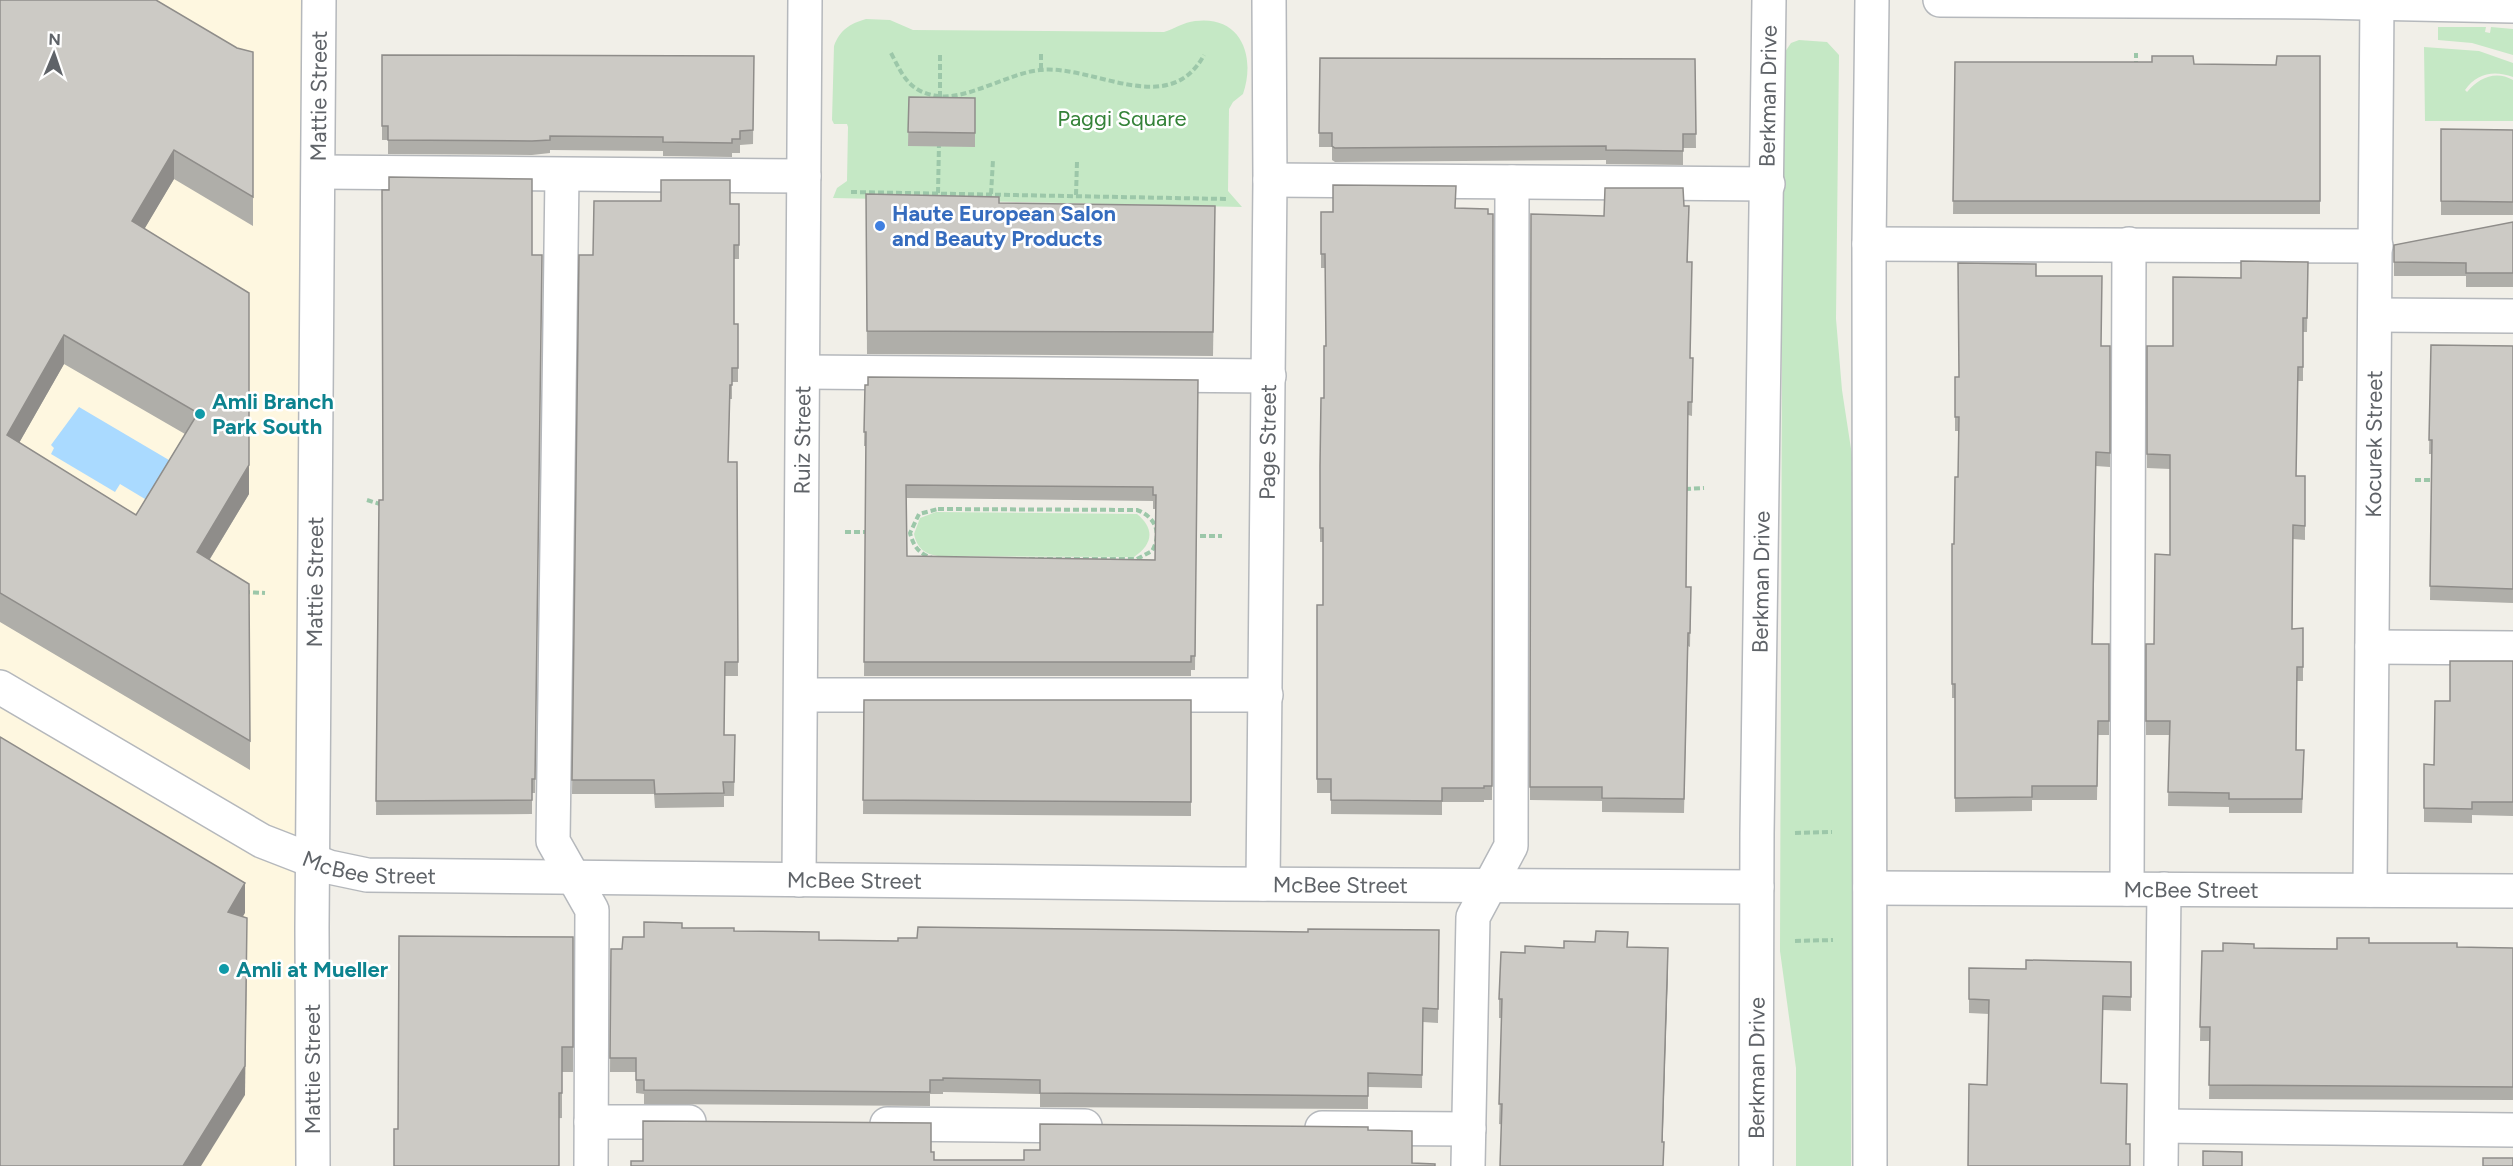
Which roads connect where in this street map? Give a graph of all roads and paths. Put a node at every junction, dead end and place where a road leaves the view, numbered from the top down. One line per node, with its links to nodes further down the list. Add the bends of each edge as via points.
1 (319, 0): 23 (street, Mattie Street)
2 (805, 0): 25 (street, Ruiz Street)
3 (1269, 0): 26 (street, Page Street)
4 (1762, 0): 5 (street)
5 (1769, 0): 6 (street); 28 (street, Berkman Drive)
6 (1793, 0)
7 (1872, 0): 36 (street)
8 (1940, 0): 9 (street)
9 (2377, 1): 10 (street); 38 (street, Kocurek Street)
10 (2513, 6)
11 (891, 52): 18 (path, via 907,83)
12 (940, 53): 18 (path)
13 (2136, 53): 17 (path)
14 (1041, 54): 16 (path)
15 (1204, 55): 16 (path, via 1186,76 1167,85 1146,87)
16 (1041, 69): 18 (path)
17 (2136, 77)
18 (940, 96): 19 (path)
19 (939, 107)
20 (939, 139): 30 (path)
21 (993, 160): 31 (path)
22 (1077, 162): 33 (path)
23 (318, 172): 24 (street); 64 (street, Mattie Street)
24 (562, 175): 25 (street); 65 (street, via 553,841)
25 (804, 176): 41 (street, Ruiz Street)
26 (1270, 180): 27 (street); 42 (street, Page Street)
27 (1512, 182): 28 (street); 68 (street, via 1511,846)
28 (1768, 184): 69 (street, Berkman Drive)
29 (851, 192): 30 (path)
30 (938, 193): 31 (path)
31 (991, 194): 32 (path)
32 (1010, 195): 33 (path); 35 (path)
33 (1076, 195): 34 (path)
34 (1227, 199)
35 (1010, 203)
36 (1869, 244): 37 (street); 70 (street)
37 (2129, 244): 38 (street); 71 (street)
38 (2376, 246): 39 (street, Kocurek Street)
39 (2376, 315): 40 (street); 57 (street, Kocurek Street)
40 (2513, 316)
41 (804, 372): 42 (street); 60 (street, Ruiz Street)
42 (1269, 376): 61 (street, Page Street)
43 (2415, 480): 44 (path)
44 (2436, 480)
45 (1704, 488): 46 (path)
46 (1682, 489)
47 (367, 500): 48 (path)
48 (388, 508)
49 (845, 532): 50 (path)
50 (878, 532)
51 (899, 533): 52 (path)
52 (910, 533): 52 (path, via 919,514 938,509 1137,510 1146,513 1158,535 1152,551 1137,559 936,559 917,551)
53 (1190, 536): 54 (path)
54 (1222, 536)
55 (240, 592): 56 (path)
56 (265, 593)
57 (2373, 647): 58 (street); 73 (street, Kocurek Street)
58 (2513, 648)
59 (0, 687): 64 (street, McBee Street, via 253,837)
60 (801, 695): 61 (street); 66 (street, Ruiz Street)
61 (1266, 695): 67 (street, Page Street)
62 (1842, 832): 63 (path)
63 (1790, 833)
64 (314, 862): 65 (street, McBee Street, via 345,872 378,875); 85 (street, Mattie Street)
65 (574, 876): 66 (street, McBee Street); 77 (street, via 592,910)
66 (799, 880): 67 (street, McBee Street)
67 (1263, 884): 68 (street, McBee Street)
68 (1491, 884): 69 (street, McBee Street); 83 (street, via 1473,917)
69 (1757, 887): 88 (street, Berkman Drive)
70 (1870, 888): 71 (street, McBee Street); 89 (street)
71 (2127, 889): 72 (street, McBee Street)
72 (2163, 889): 73 (street, McBee Street); 81 (street)
73 (2370, 890): 74 (street, McBee Street)
74 (2513, 891)
75 (1839, 940): 76 (path)
76 (1791, 941)
77 (591, 1122): 78 (street); 86 (street)
78 (722, 1123)
79 (852, 1124): 80 (street)
80 (1113, 1126)
81 (2162, 1126): 84 (street); 90 (street)
82 (1291, 1128): 83 (street)
83 (1469, 1129): 87 (street)
84 (2513, 1130)
85 (313, 1166)
86 (591, 1166)
87 (1468, 1166)
88 (1756, 1166)
89 (1870, 1166)
90 (2161, 1166)

